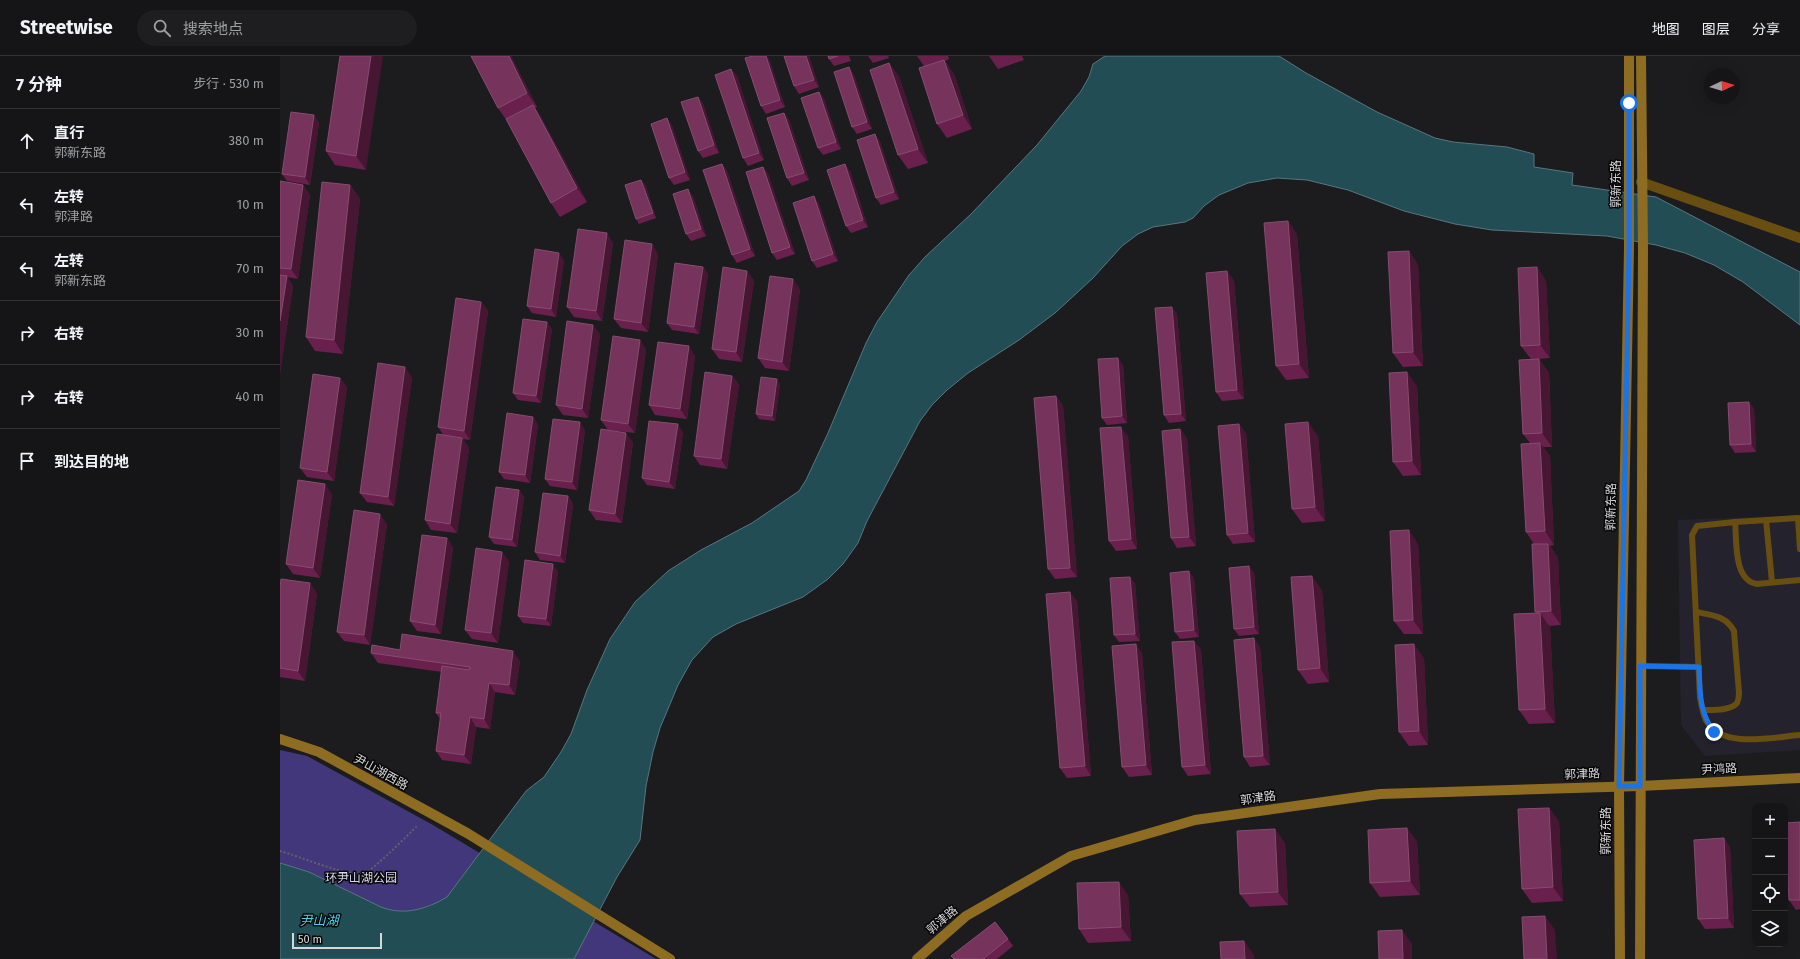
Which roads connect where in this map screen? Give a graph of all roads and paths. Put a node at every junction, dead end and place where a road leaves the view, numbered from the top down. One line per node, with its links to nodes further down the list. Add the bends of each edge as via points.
1 (1629, 56): 17 (main road, 郭新东路, via 1629,249)
2 (1641, 56): 3 (main road)
3 (1642, 185): 4 (street); 11 (main road)
4 (1800, 238)
5 (1766, 520): 6 (lane); 7 (lane, via 1798,518); 9 (lane)
6 (1735, 522): 9 (lane, via 1739,569 1745,579 1756,584); 10 (lane, via 1697,526 1692,535)
7 (1800, 549)
8 (1800, 580): 9 (lane)
9 (1772, 582)
10 (1696, 612): 12 (lane); 13 (lane, via 1723,618 1734,630 1739,693 1737,703 1732,707)
11 (1640, 666): 12 (lane); 18 (main road)
12 (1699, 667): 13 (lane)
13 (1703, 710): 14 (lane, via 1706,721 1714,732 1726,738 1740,740)
14 (1800, 735)
15 (280, 738): 21 (main road, 尹山湖西路, via 319,752 467,833)
16 (1800, 778): 18 (main road, 尹鸿路)
17 (1619, 786): 18 (main road, 郭津路); 22 (main road, 郭津路, via 1380,794 1195,820 1071,856 966,916); 23 (main road, 郭新东路)
18 (1640, 786): 24 (main road)
19 (417, 826): 20 (path, via 367,873 355,874)
20 (280, 851)
21 (670, 959)
22 (917, 959)
23 (1620, 959)
24 (1640, 959)

